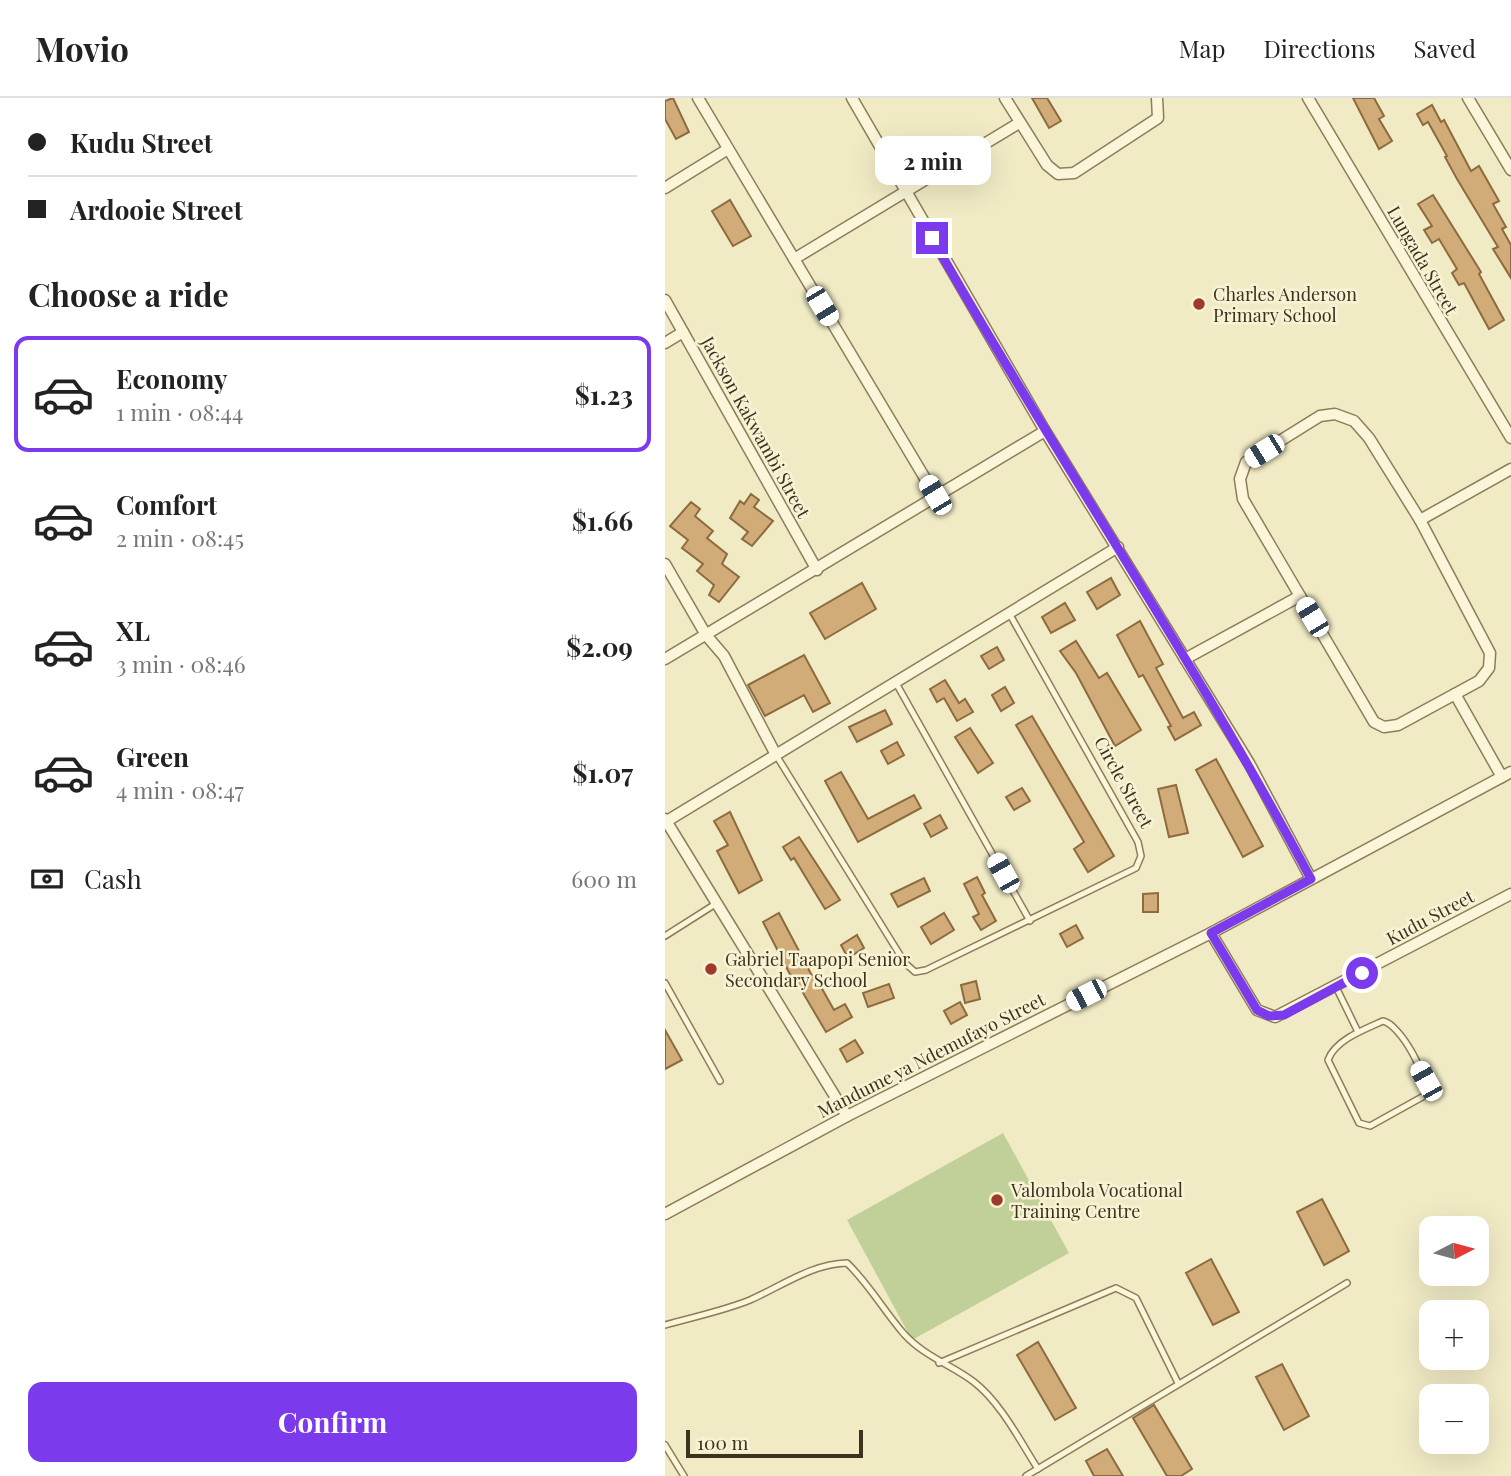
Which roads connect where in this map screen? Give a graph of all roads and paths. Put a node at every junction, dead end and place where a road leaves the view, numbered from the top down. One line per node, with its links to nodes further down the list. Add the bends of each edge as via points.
1 (698, 98): 8 (street)
2 (852, 98): 11 (street)
3 (1005, 98): 7 (street)
4 (1157, 98): 7 (street, via 1158,118 1074,173 1058,174 1047,165)
5 (1308, 98): 17 (street, Lungada Street)
6 (1468, 98): 9 (street)
7 (1019, 123): 11 (street)
8 (728, 149): 10 (street); 12 (street)
9 (1511, 170)
10 (665, 188)
11 (906, 191): 12 (street); 16 (street)
12 (794, 259): 19 (street)
13 (665, 300): 14 (street, Jackson Kakwambi Street)
14 (683, 332): 15 (street); 23 (street, Jackson Kakwambi Street)
15 (665, 343)
16 (1045, 431): 19 (street); 21 (street)
17 (1511, 438)
18 (1511, 469): 20 (street)
19 (935, 495): 23 (street)
20 (1420, 520): 24 (street, via 1369,438 1354,421 1335,414 1319,416 1246,462 1240,479 1243,499); 30 (street, via 1490,653 1489,668 1479,681)
21 (1118, 547): 25 (street); 28 (street)
22 (665, 564): 26 (street)
23 (817, 570): 26 (street)
24 (1300, 596): 28 (street); 30 (street, via 1374,722 1384,727 1398,725)
25 (1009, 613): 29 (street); 37 (lane, Circle Street, via 1138,842 1141,856 1136,868)
26 (706, 635): 27 (street); 31 (street, via 724,656)
27 (665, 659)
28 (1185, 659): 34 (street, via 1249,763)
29 (896, 682): 31 (street); 37 (lane)
30 (1455, 694): 32 (street)
31 (776, 755): 33 (street); 37 (lane, Circle Street, via 905,963 915,972)
32 (1507, 774): 34 (street, Mandume ya Ndemufayo Street)
33 (666, 820): 36 (street)
34 (1311, 879): 38 (street, Mandume ya Ndemufayo Street)
35 (1511, 894): 41 (street, Kudu Street)
36 (717, 904): 39 (lane); 44 (street)
37 (1030, 921)
38 (1211, 933): 41 (street, Kudu Street, via 1257,1010 1269,1016 1284,1015); 44 (street, Mandume ya Ndemufayo Street)
39 (665, 936)
40 (665, 983): 43 (lane)
41 (1336, 987): 42 (lane)
42 (1358, 1032): 42 (lane, via 1391,1022 1426,1081 1424,1096 1370,1126 1359,1123 1328,1060 1331,1052)
43 (720, 1081)
44 (847, 1116): 45 (street, Mandume ya Ndemufayo Street)
45 (665, 1214)
46 (1347, 1283): 49 (lane)
47 (665, 1325): 48 (lane, via 748,1300 831,1263 847,1263 905,1335)
48 (939, 1363): 49 (lane, via 1116,1288 1136,1298); 51 (lane, via 975,1382)
49 (1178, 1384): 51 (lane)
50 (665, 1445): 52 (lane)
51 (1038, 1469): 53 (lane)
52 (684, 1476)
53 (1026, 1476)

